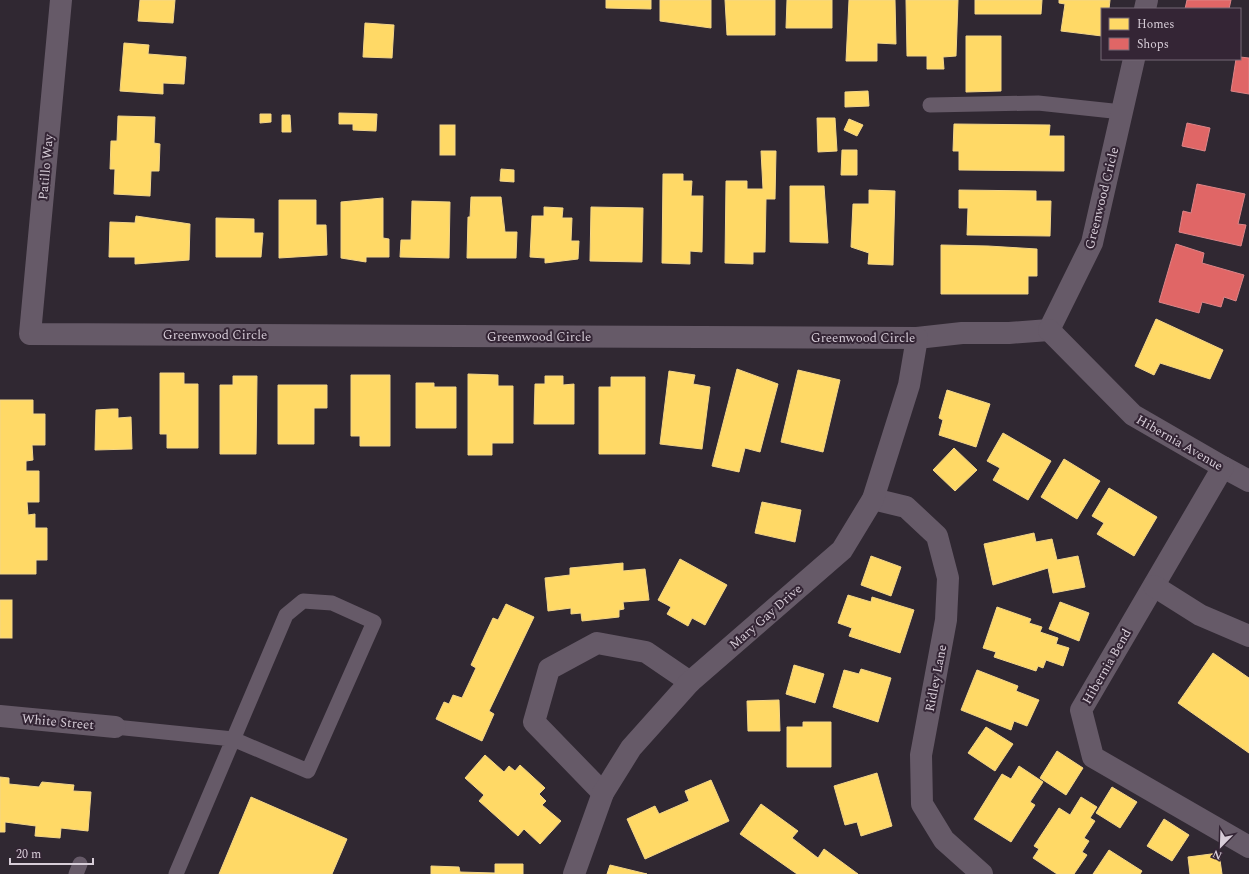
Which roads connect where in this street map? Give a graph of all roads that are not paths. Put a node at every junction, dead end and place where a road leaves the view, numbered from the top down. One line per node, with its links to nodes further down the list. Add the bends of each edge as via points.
1 (61, 0): 6 (street, Patillo Way)
2 (1134, 60): 4 (street, Greenwood Cricle)
3 (930, 105): 4 (lane, via 1038,103)
4 (1122, 112): 5 (street, Greenwood Cricle, via 1092,243)
5 (1048, 330): 7 (street, Greenwood Circle, via 962,333); 8 (street, Hibernia Avenue, via 1133,415)
6 (30, 334): 7 (street, Greenwood Circle)
7 (917, 338): 10 (street, Mary Gay Drive, via 909,385)
8 (1223, 467): 9 (street, Hibernia Avenue); 11 (street, Hibernia Bend)
9 (1249, 481)
10 (873, 498): 13 (street, Mary Gay Drive, via 842,550); 21 (street, Ridley Lane, via 906,507 937,536 948,578 946,620 921,755 922,804 944,840)
11 (1154, 586): 12 (street, via 1200,615); 18 (street, Hibernia Bend, via 1081,710 1093,757)
12 (1249, 636)
13 (690, 682): 17 (street, Mary Gay Drive, via 631,748); 17 (street, via 646,652 597,643 549,669 534,722)
14 (0, 716): 15 (street, White Street)
15 (115, 727): 16 (lane)
16 (234, 739): 16 (lane, via 308,772 374,622 332,603 303,601 286,615); 19 (lane)
17 (603, 793): 20 (street, Mary Gay Drive)
18 (1249, 847)
19 (176, 874)
20 (574, 874)
21 (982, 874)

